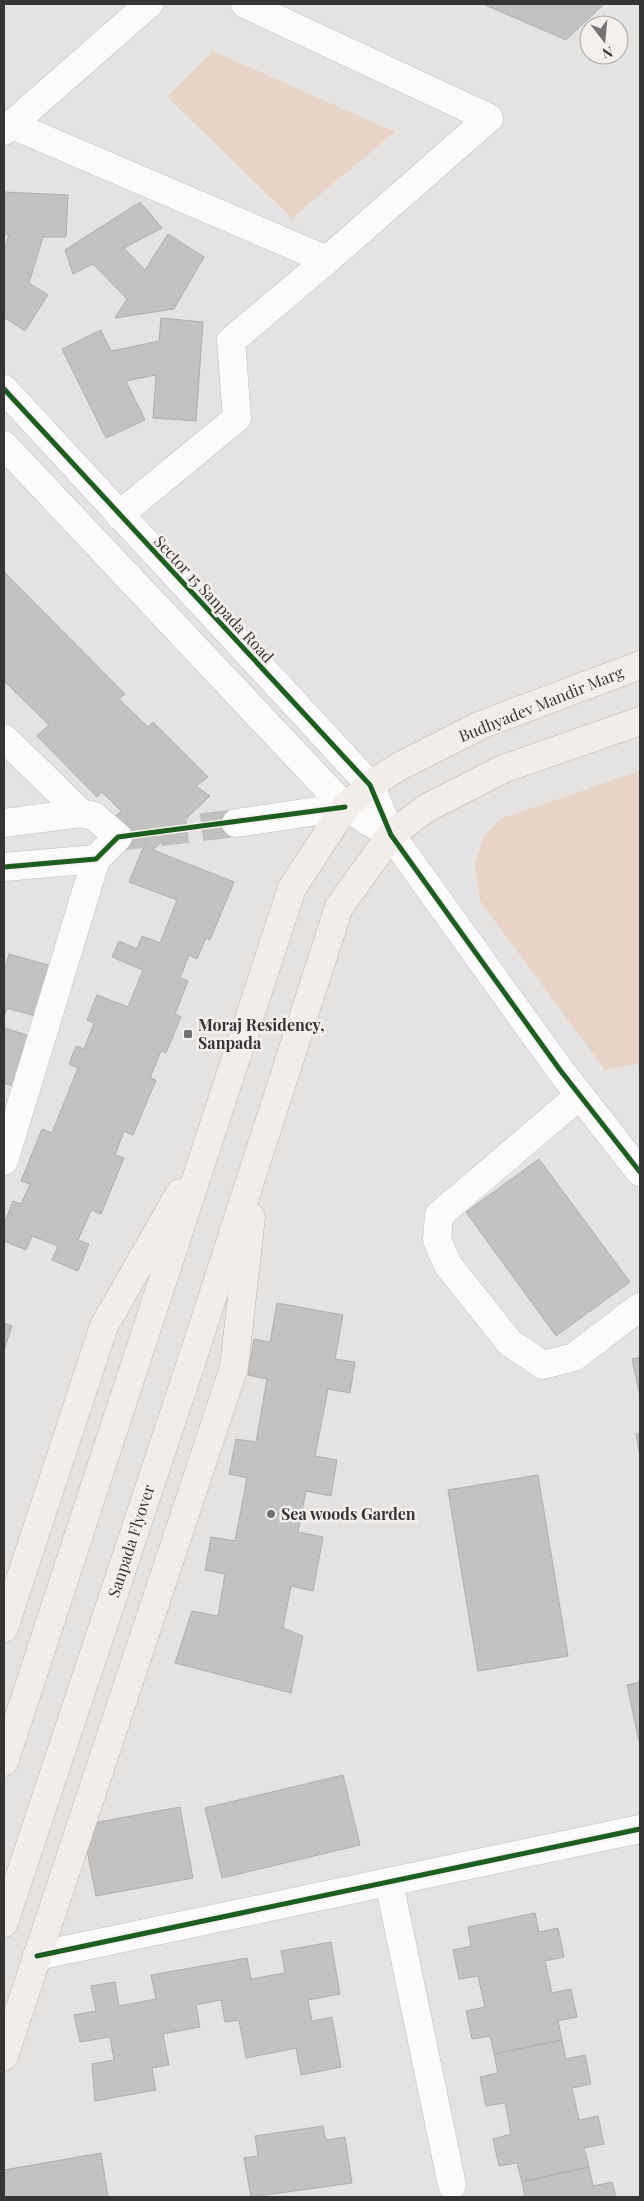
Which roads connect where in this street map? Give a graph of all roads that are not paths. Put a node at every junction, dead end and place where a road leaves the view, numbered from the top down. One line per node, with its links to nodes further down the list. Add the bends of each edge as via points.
1 (149, 4): 3 (street)
2 (245, 4): 4 (street, via 489,118)
3 (8, 128): 4 (street)
4 (327, 260): 7 (street, via 231,341 237,418)
5 (4, 389): 7 (street, Sector 15 Sanpada Road)
6 (4, 445): 12 (street)
7 (120, 515): 11 (street, Sector 15 Sanpada Road)
8 (640, 665): 11 (main road, Budhyadev Mandir Marg, via 481,725)
9 (640, 721): 16 (main road, via 503,769 425,809)
10 (4, 738): 13 (street)
11 (370, 785): 12 (main road, Budhyadev Mandir Marg); 16 (street, Sector 15 Sanpada Road)
12 (345, 807): 15 (street); 16 (street); 20 (main road, Budhyadev Mandir Marg, via 292,888)
13 (81, 813): 14 (street); 17 (street, via 94,816 118,837)
14 (4, 823)
15 (236, 823)
16 (391, 835): 19 (street); 22 (main road, via 340,907)
17 (96, 859): 18 (street); 21 (street)
18 (4, 868)
19 (580, 1095): 23 (street); 24 (street, via 439,1215 437,1240 448,1265 510,1343 543,1365 574,1357)
20 (210, 1142): 25 (main road, via 104,1326); 26 (main road)
21 (6, 1145)
22 (258, 1158): 29 (main road, Sanpada Flyover); 30 (main road, via 234,1367)
23 (640, 1172)
24 (640, 1307)
25 (4, 1628)
26 (4, 1762)
27 (640, 1829): 28 (street)
28 (389, 1882): 30 (street); 32 (street)
29 (4, 1923)
30 (37, 1956): 31 (main road)
31 (4, 2056)
32 (452, 2185)

